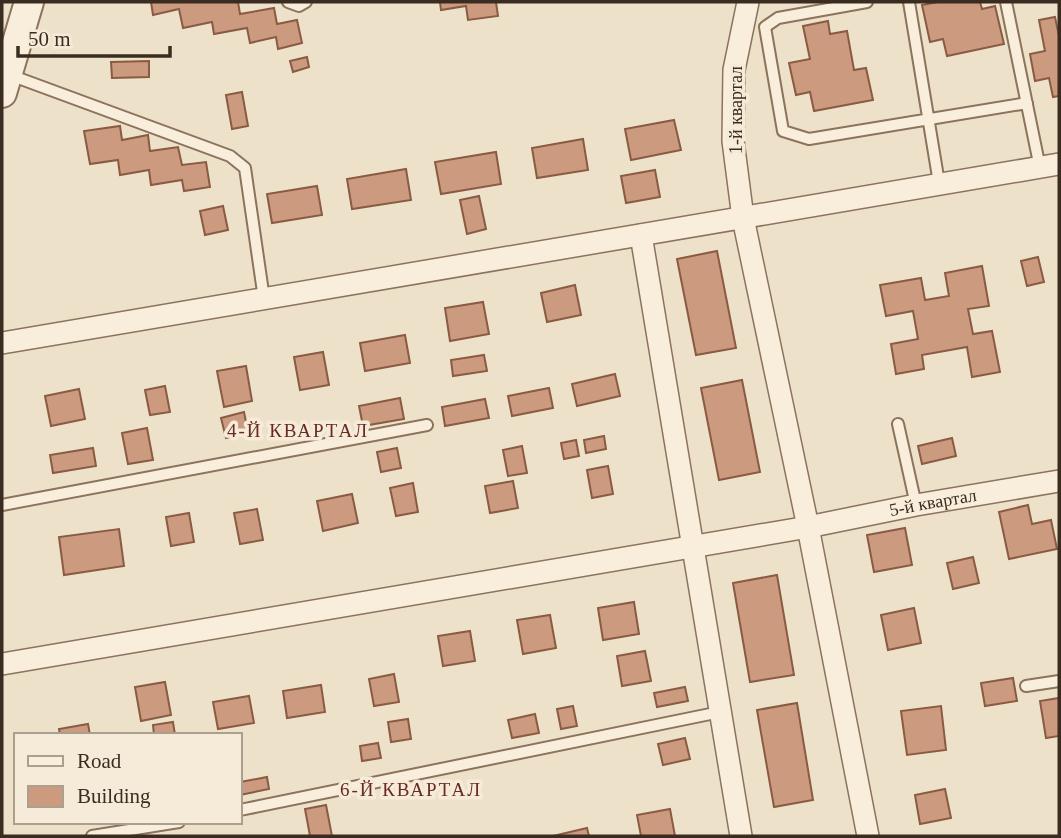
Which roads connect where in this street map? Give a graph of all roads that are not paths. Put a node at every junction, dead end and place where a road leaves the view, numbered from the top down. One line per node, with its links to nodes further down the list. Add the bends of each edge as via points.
1 (29, 2): 8 (street)
2 (288, 2): 3 (lane, via 299,6)
3 (306, 2)
4 (748, 2): 13 (street, 1-й квартал, via 734,70 733,141)
5 (867, 2): 10 (lane, via 778,18 765,27 783,131 809,139)
6 (909, 2): 10 (lane)
7 (1006, 2): 9 (lane)
8 (4, 83): 15 (lane, via 230,156 245,168)
9 (1027, 103): 10 (lane); 11 (lane)
10 (928, 120): 12 (lane)
11 (1050, 166): 12 (street)
12 (939, 183): 13 (street)
13 (743, 218): 14 (street); 22 (street, 1-й квартал)
14 (641, 235): 15 (street); 23 (street)
15 (264, 299): 16 (street)
16 (2, 343)
17 (898, 424): 21 (lane)
18 (427, 425): 20 (lane)
19 (1059, 481): 21 (street, 5-й квартал)
20 (2, 505)
21 (916, 505): 22 (street, 5-й квартал)
22 (808, 527): 23 (street, 5-й квартал); 32 (street, 1-й квартал)
23 (692, 547): 24 (street, 5-й квартал); 27 (street)
24 (2, 664)
25 (1059, 681): 26 (lane)
26 (1026, 687)
27 (720, 712): 28 (lane); 31 (street)
28 (242, 810)
29 (167, 824): 30 (lane)
30 (92, 836)
31 (740, 836)
32 (868, 836)

